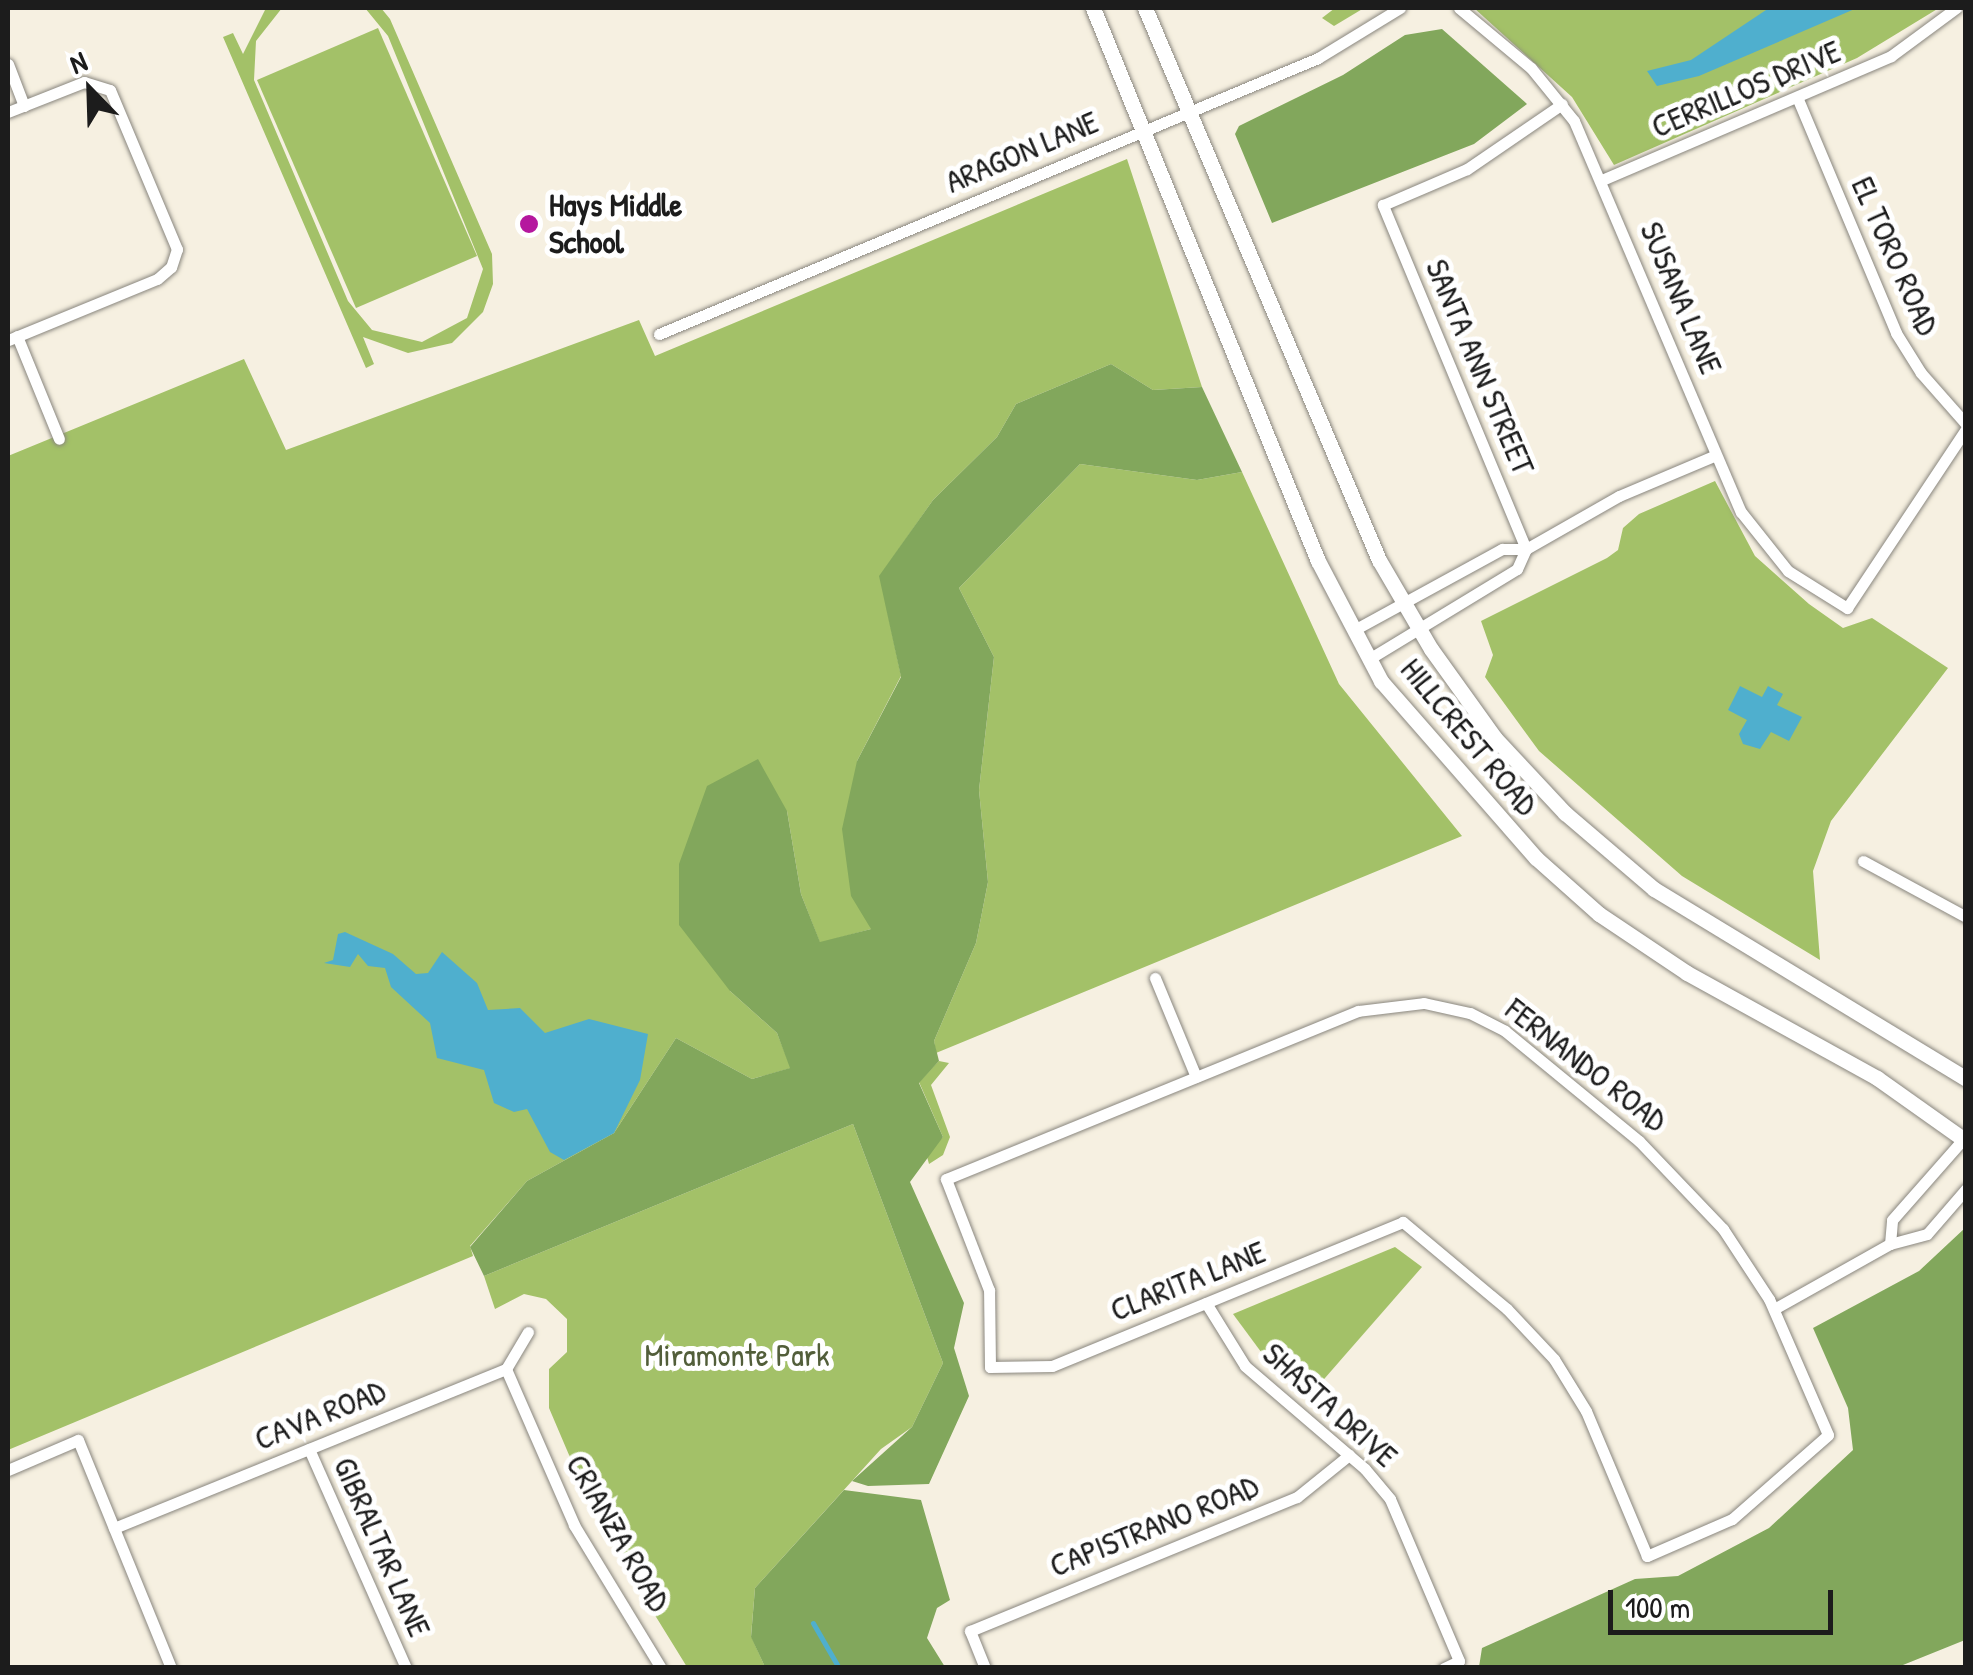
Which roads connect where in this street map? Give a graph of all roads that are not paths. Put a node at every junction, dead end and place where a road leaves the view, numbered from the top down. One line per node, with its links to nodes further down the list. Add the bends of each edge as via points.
1 (1093, 8): 12 (street, HILLCREST ROAD)
2 (1144, 8): 11 (street, HILLCREST ROAD)
3 (1400, 8): 11 (street, ARAGON LANE, via 1334,51)
4 (1459, 8): 8 (street, SUSANA LANE, via 1520,57)
5 (1956, 8): 7 (street, CERRILLOS DRIVE, via 1910,46)
6 (8, 64): 9 (street)
7 (1797, 96): 13 (street, CERRILLOS DRIVE); 16 (street, EL TORO ROAD, via 1896,333)
8 (1562, 104): 13 (street, SUSANA LANE); 19 (street, SANTA ANN STREET, via 1481,162 1382,205)
9 (24, 106): 10 (street); 15 (street, via 79,83 100,84 119,102 175,237 175,258 157,279)
10 (8, 112)
11 (1189, 112): 12 (street, ARAGON LANE); 20 (street, HILLCREST ROAD, via 1364,529)
12 (1146, 130): 14 (street, ARAGON LANE); 21 (street, HILLCREST ROAD, via 1318,561)
13 (1602, 180): 18 (street, SUSANA LANE)
14 (659, 334)
15 (12, 338): 17 (street)
16 (1966, 426): 18 (street, SUSANA LANE, via 1847,608 1803,583 1762,544)
17 (58, 439)
18 (1716, 456): 19 (street, via 1619,496)
19 (1526, 549): 20 (street, via 1502,549); 22 (street, via 1517,569)
20 (1406, 607): 21 (street); 22 (street, HILLCREST ROAD)
21 (1354, 630): 23 (street, HILLCREST ROAD)
22 (1418, 630): 23 (street); 28 (street, HILLCREST ROAD, via 1511,757 1623,865 1715,931)
23 (1370, 658): 29 (street, HILLCREST ROAD, via 1381,681 1536,858 1598,914 1687,973 1886,1084)
24 (1864, 861): 25 (street)
25 (1966, 917)
26 (1155, 978): 27 (street)
27 (1196, 1076): 33 (street, FERNANDO ROAD, via 1371,1007 1424,1003 1482,1018 1516,1038 1674,1173 1723,1229); 35 (street, FERNANDO ROAD, via 946,1179 989,1290)
28 (1966, 1079)
29 (1965, 1139): 31 (street, via 1892,1220)
30 (1966, 1189): 31 (street, via 1927,1234)
31 (1890, 1244): 33 (street)
32 (1206, 1304): 35 (street, CLARITA LANE, via 1052,1366); 37 (street, CLARITA LANE, via 1404,1222 1507,1309 1554,1359 1586,1411 1646,1556 1732,1518); 39 (street, SHASTA DRIVE, via 1245,1366)
33 (1774, 1309): 37 (street, FERNANDO ROAD)
34 (528, 1332): 36 (street)
35 (990, 1367)
36 (506, 1369): 38 (street, CAVA ROAD); 44 (street, CRIANZA ROAD, via 574,1525)
37 (1828, 1435)
38 (309, 1449): 41 (street, CAVA ROAD); 43 (street, GIBRALTAR LANE)
39 (1348, 1455): 45 (street, CAPISTRANO ROAD, via 1297,1496 970,1631); 46 (street, SHASTA DRIVE, via 1396,1510 1459,1661)
40 (8, 1470): 41 (street, via 78,1440)
41 (114, 1528): 42 (street)
42 (171, 1668)
43 (406, 1668)
44 (661, 1668)
45 (985, 1668)
46 (1444, 1668)

